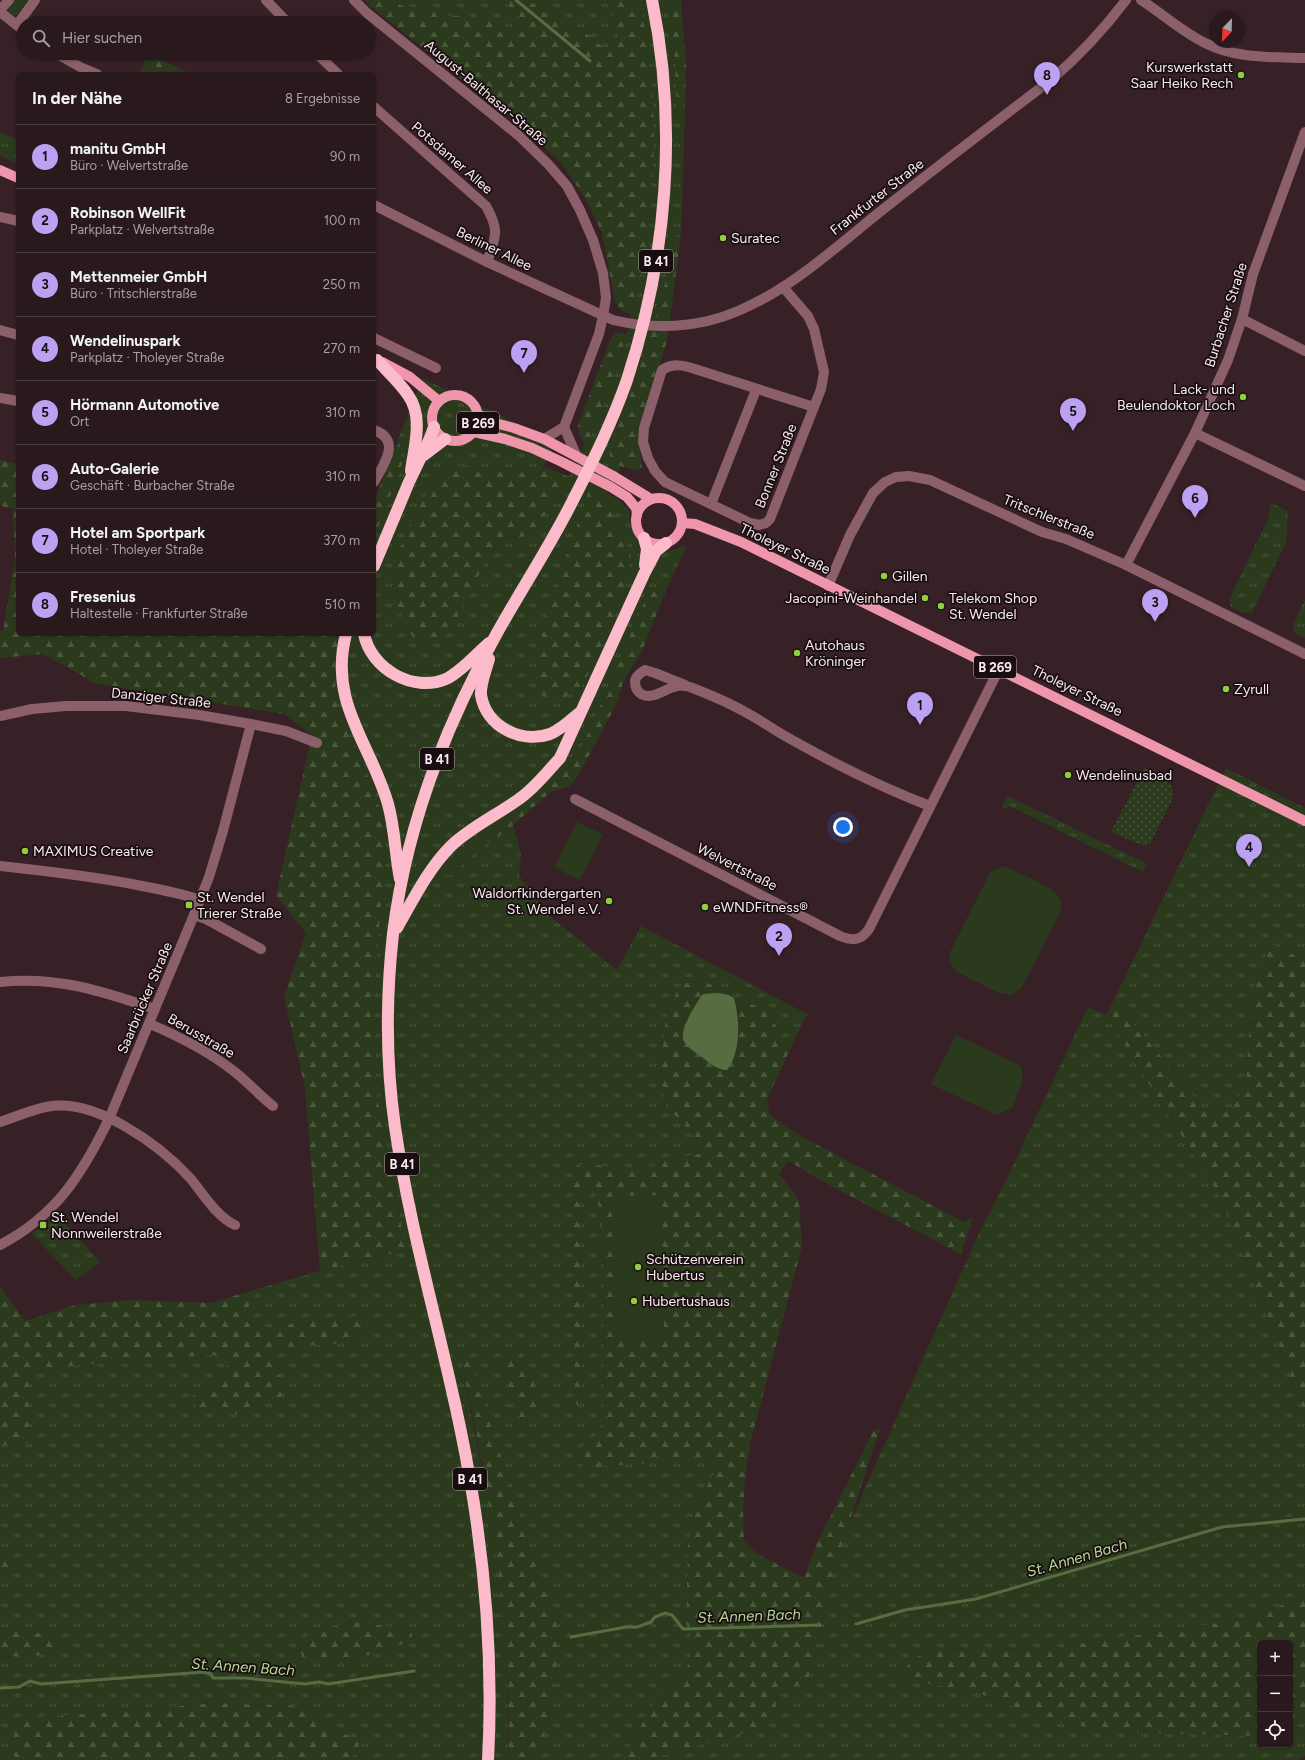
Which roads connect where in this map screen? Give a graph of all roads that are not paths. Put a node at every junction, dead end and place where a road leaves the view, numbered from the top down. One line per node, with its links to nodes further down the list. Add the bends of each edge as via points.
1 (9, 0): 8 (street)
2 (36, 0): 9 (street)
3 (266, 0): 10 (street)
4 (354, 0): 11 (street, August-Balthasar-Straße)
5 (652, 0): 65 (highway, B 41, via 664,83 667,152 663,213 654,275 640,338 618,404 576,494)
6 (1126, 0): 27 (street, Frankfurter Straße, via 1077,58 1051,80)
7 (1141, 0): 14 (street, via 1206,44 1257,56)
8 (0, 11): 13 (street)
9 (27, 16)
10 (281, 16)
11 (371, 16)
12 (376, 20): 28 (street, August-Balthasar-Straße, via 518,135 567,186 593,240 603,273 606,298)
13 (16, 24)
14 (1305, 58)
15 (68, 60): 17 (street)
16 (323, 60): 18 (street)
17 (92, 72)
18 (336, 72)
19 (376, 109): 26 (street, Potsdamer Allee, via 486,206 496,223 495,239)
20 (1305, 132): 29 (street, Burbacher Straße, via 1253,274)
21 (0, 170): 22 (main road)
22 (16, 177)
23 (376, 205): 26 (street, Berliner Allee)
24 (0, 217): 25 (street)
25 (16, 221)
26 (487, 262): 28 (street, Berliner Allee)
27 (783, 287): 28 (street, Frankfurter Straße, via 737,312 703,323 664,326 628,324); 40 (street, Bonner Straße, via 808,316 814,329 824,372)
28 (603, 316): 43 (street, August-Balthasar-Straße)
29 (1242, 319): 33 (street); 46 (street, Burbacher Straße, via 1228,360)
30 (0, 330): 31 (street)
31 (16, 334)
32 (376, 339): 35 (street)
33 (1305, 351)
34 (376, 359): 39 (main road, via 410,377); 52 (highway, via 409,396 416,411 417,428)
35 (436, 368)
36 (756, 390): 40 (street, Bonner Straße); 56 (street); 56 (street, Bonner Straße, via 680,365 668,366 662,370 644,428 643,442 648,458 665,482)
37 (0, 398): 38 (street)
38 (16, 401)
39 (439, 402): 41 (main road, B 269, via 445,397 459,395 472,402); 42 (main road, B 269, via 432,413)
40 (814, 407): 56 (street, Bonner Straße, via 770,519 766,523 750,523)
41 (478, 414): 45 (main road, B 269, via 478,424); 48 (main road, B 269, via 491,422)
42 (434, 427): 47 (main road, B 269); 50 (highway)
43 (564, 427): 48 (street); 49 (street)
44 (376, 431): 51 (street, via 387,439 390,447)
45 (474, 432): 47 (main road, B 269, via 460,441); 53 (main road, B 269, via 532,448)
46 (1195, 433): 54 (street); 62 (street, Burbacher Straße)
47 (445, 439): 50 (highway)
48 (544, 439): 49 (main road, B 269)
49 (572, 454): 53 (main road, B 269)
50 (422, 457): 52 (highway)
51 (376, 478)
52 (409, 482): 61 (highway)
53 (613, 482): 55 (main road, B 269); 57 (main road, B 269, via 636,508)
54 (1305, 486)
55 (651, 499): 57 (main road); 58 (main road, B 269, via 666,499 673,503 678,508)
56 (711, 504)
57 (637, 515): 59 (main road, B 269, via 637,528)
58 (682, 523): 60 (main road, via 675,537); 64 (main road, Tholeyer Straße / B 269, via 695,524 741,542)
59 (644, 538): 60 (main road, via 658,544); 63 (highway, via 647,550)
60 (666, 543): 63 (highway, via 656,551)
61 (376, 561)
62 (1126, 565): 64 (street, Tritschlerstraße, via 1066,539 1042,532 930,480 909,476 885,482 873,493); 68 (street, Tritschlerstraße)
63 (644, 574): 71 (highway)
64 (828, 586): 69 (main road, Tholeyer Straße / B 269)
65 (496, 635): 67 (highway, via 448,678 422,684 394,675 385,668 373,654); 71 (highway, via 481,695 486,709 497,723 507,731 520,736 537,737 551,734); 79 (highway, B 41, via 444,740 421,806)
66 (346, 636): 79 (highway, via 342,662 348,708 388,804)
67 (365, 636)
68 (1305, 654)
69 (999, 669): 76 (street, Welvertstraße); 77 (main road, Tholeyer Straße / B 269)
70 (685, 685): 76 (street, via 744,712 863,776)
71 (580, 713): 82 (highway, via 560,758 540,781 520,798 474,828 451,847 431,871)
72 (0, 716): 73 (street, Danziger Straße, via 39,708 126,706)
73 (251, 724): 74 (street, Danziger Straße, via 286,731); 80 (street, Saarbrücker Straße, via 223,831)
74 (317, 743)
75 (575, 799): 76 (street, Welvertstraße, via 850,940 865,935 869,929)
76 (930, 806)
77 (1305, 820)
78 (0, 866): 80 (street, via 119,882 183,894)
79 (401, 888): 82 (highway, B 41)
80 (200, 900): 81 (street, Saarbrücker Straße)
81 (194, 915): 83 (street); 85 (street, Saarbrücker Straße)
82 (393, 934): 92 (highway, B 41, via 389,1024 395,1125 409,1203 461,1431 476,1512 489,1661)
83 (261, 949)
84 (0, 982): 85 (street, via 53,981 92,988)
85 (156, 1008): 86 (street, Saarbrücker Straße)
86 (150, 1024): 87 (street, Berusstraße, via 182,1038 232,1069); 88 (street, Saarbrücker Straße)
87 (272, 1106)
88 (109, 1119): 89 (street, via 85,1108 67,1106 47,1107); 90 (street, via 126,1126 181,1168 222,1218); 91 (street, Saarbrücker Straße, via 74,1183 57,1203)
89 (0, 1122)
90 (234, 1225)
91 (0, 1245)
92 (488, 1760)

